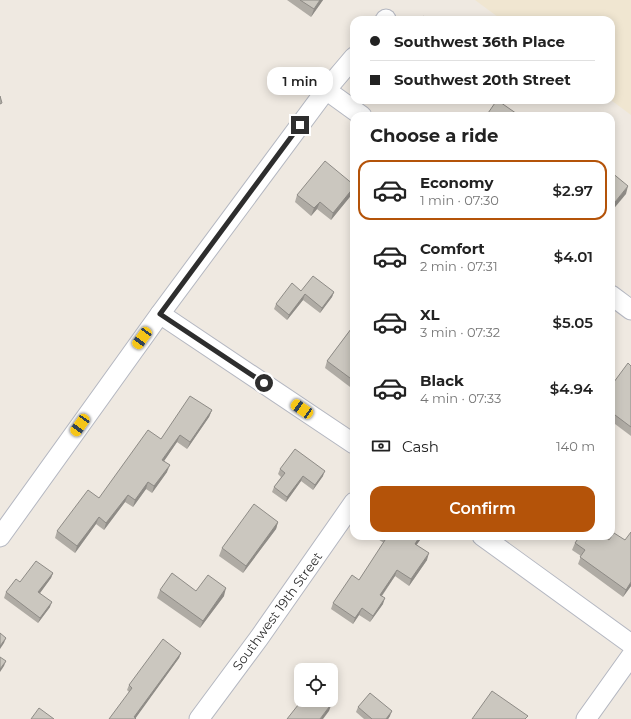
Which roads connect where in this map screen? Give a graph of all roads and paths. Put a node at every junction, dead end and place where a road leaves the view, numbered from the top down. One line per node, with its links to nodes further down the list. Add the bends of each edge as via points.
1 (350, 62): 2 (street)
2 (326, 90): 3 (street); 6 (street)
3 (356, 112)
4 (615, 298): 5 (street)
5 (631, 310)
6 (160, 314): 7 (street); 9 (street)
7 (350, 441)
8 (350, 508): 13 (street, Southwest 19th Street)
9 (0, 537)
10 (488, 540): 11 (street)
11 (631, 644)
12 (631, 656): 14 (street)
13 (199, 719)
14 (586, 719)

